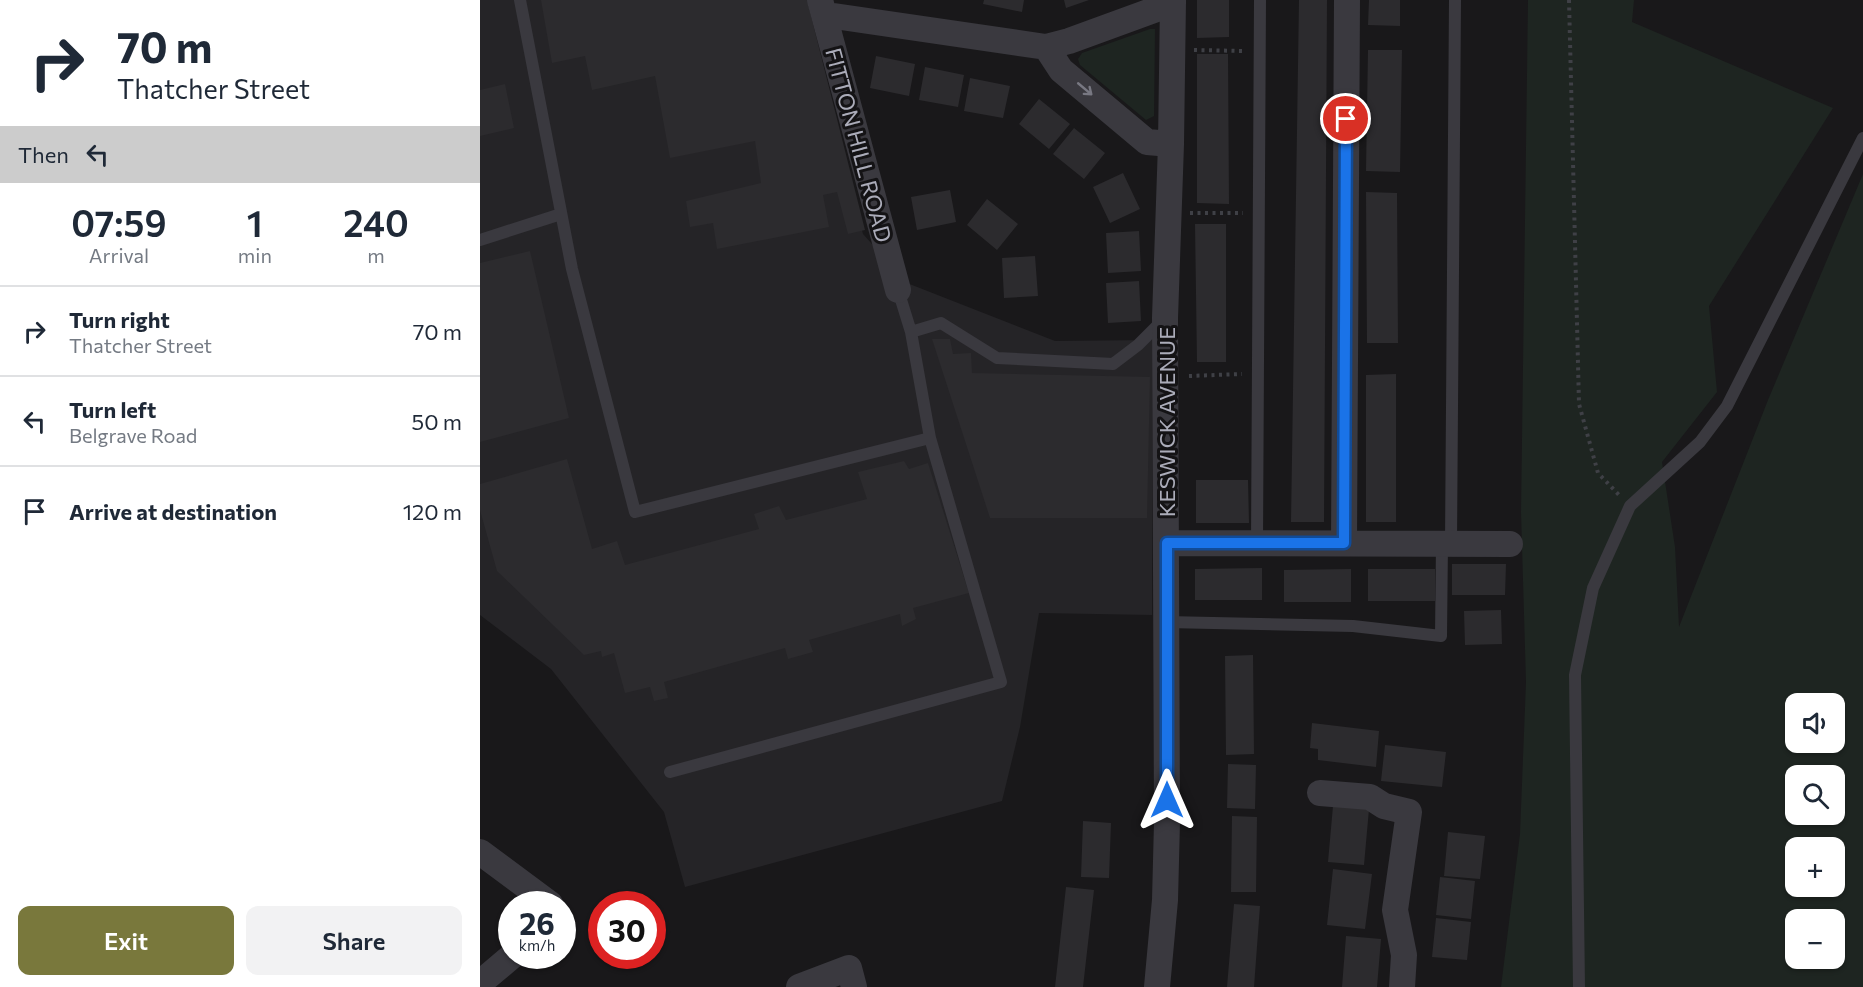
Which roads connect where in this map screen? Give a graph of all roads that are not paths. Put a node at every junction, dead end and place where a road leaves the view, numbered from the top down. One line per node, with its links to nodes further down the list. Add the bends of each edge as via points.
1 (520, 0): 10 (lane)
2 (1260, 0): 17 (lane)
3 (1347, 0): 18 (street)
4 (1455, 0): 19 (lane)
5 (1173, 2): 7 (street); 9 (street, KESWICK AVENUE)
6 (823, 9): 7 (street, via 834,16); 12 (street, FITTON HILL ROAD)
7 (1046, 47): 9 (street, one-way to 9, via 1061,70 1147,142)
8 (1863, 138): 32 (lane, via 1727,406 1700,442 1630,507 1593,588 1575,675)
9 (1171, 144): 13 (street, KESWICK AVENUE)
10 (561, 214): 11 (lane); 15 (lane, via 635,512)
11 (480, 240)
12 (898, 290): 14 (lane)
13 (1165, 318): 14 (lane, via 1113,364 997,358 941,323); 16 (street, KESWICK AVENUE)
14 (911, 332): 15 (lane)
15 (930, 438): 22 (lane, via 1001,682)
16 (1167, 543): 17 (street); 21 (street, KESWICK AVENUE)
17 (1257, 543): 18 (street)
18 (1344, 543): 19 (street)
19 (1446, 543): 20 (street); 21 (lane, via 1441,636 1353,626)
20 (1510, 544)
21 (1166, 622): 30 (street, KESWICK AVENUE, via 1167,822)
22 (670, 772)
23 (1320, 793): 31 (street, via 1370,797 1384,806 1409,812 1395,910 1404,955)
24 (480, 852): 25 (street)
25 (532, 891)
26 (498, 968): 27 (street)
27 (480, 983)
28 (799, 987): 29 (street, via 849,968)
29 (854, 987)
30 (1157, 987)
31 (1402, 987)
32 (1580, 987)

